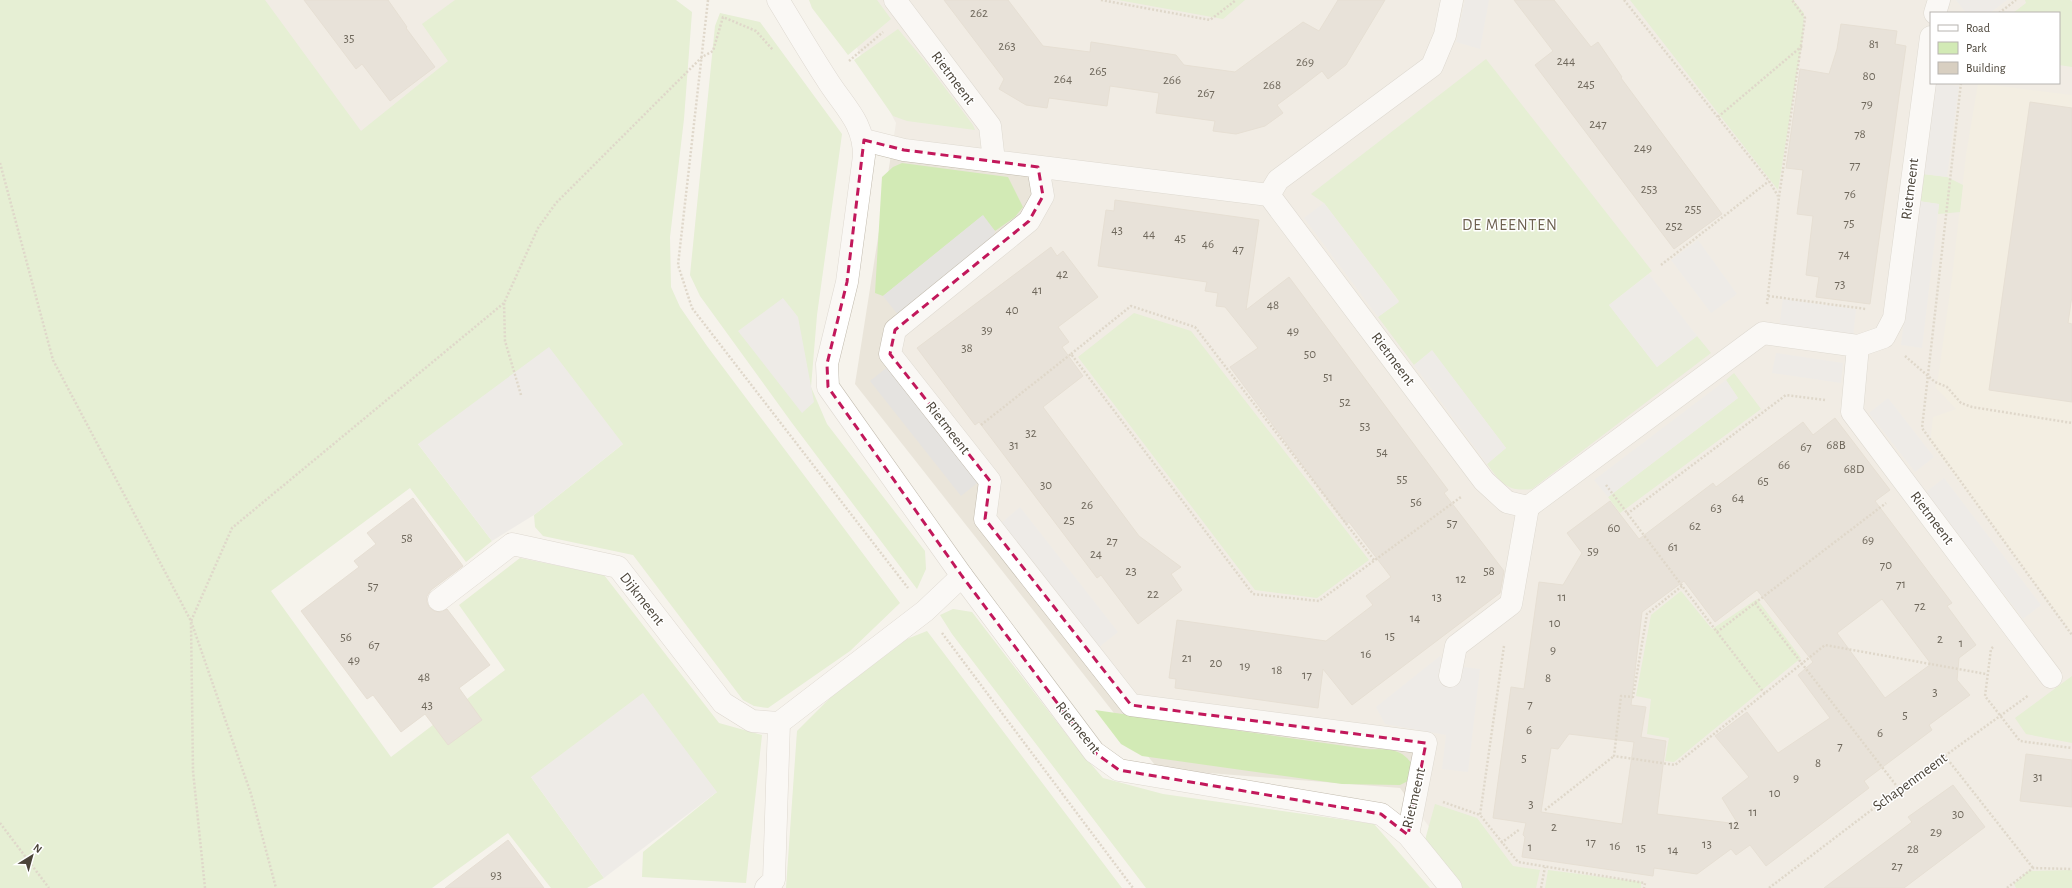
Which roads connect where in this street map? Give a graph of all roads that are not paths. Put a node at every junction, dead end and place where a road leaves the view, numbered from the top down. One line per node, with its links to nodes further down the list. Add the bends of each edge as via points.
1 (778, 0): 7 (street, Rietmeent, via 827,80 854,117)
2 (895, 0): 8 (street, Rietmeent, via 990,126)
3 (1452, 0): 10 (street, via 1445,35 1432,66 1278,180)
4 (1939, 0): 5 (street)
5 (1935, 12)
6 (1930, 45): 11 (street, Rietmeent, via 1894,318 1884,337)
7 (864, 140): 8 (street, via 904,150); 13 (street, Rietmeent, via 847,282 828,364 828,387)
8 (994, 161): 9 (street)
9 (1038, 167): 10 (street); 18 (street, Rietmeent, via 1043,196 1028,221 895,330 890,354 990,481 985,519 1131,705 1426,743)
10 (1269, 195): 12 (street, Rietmeent, via 1484,481 1507,502)
11 (1858, 346): 12 (street, via 1763,332); 16 (street, Rietmeent, via 1852,412)
12 (1528, 506): 15 (street, via 1511,604 1456,646)
13 (962, 576): 17 (street, via 925,611); 18 (street, Rietmeent, via 1094,752 1119,770 1381,814)
14 (439, 600): 17 (street, Dijkmeent, via 512,544 618,567 723,703 752,721)
15 (1450, 676)
16 (2051, 678)
17 (779, 723): 19 (street, via 774,880)
18 (1408, 835): 20 (street)
19 (766, 888)
20 (1451, 888)

